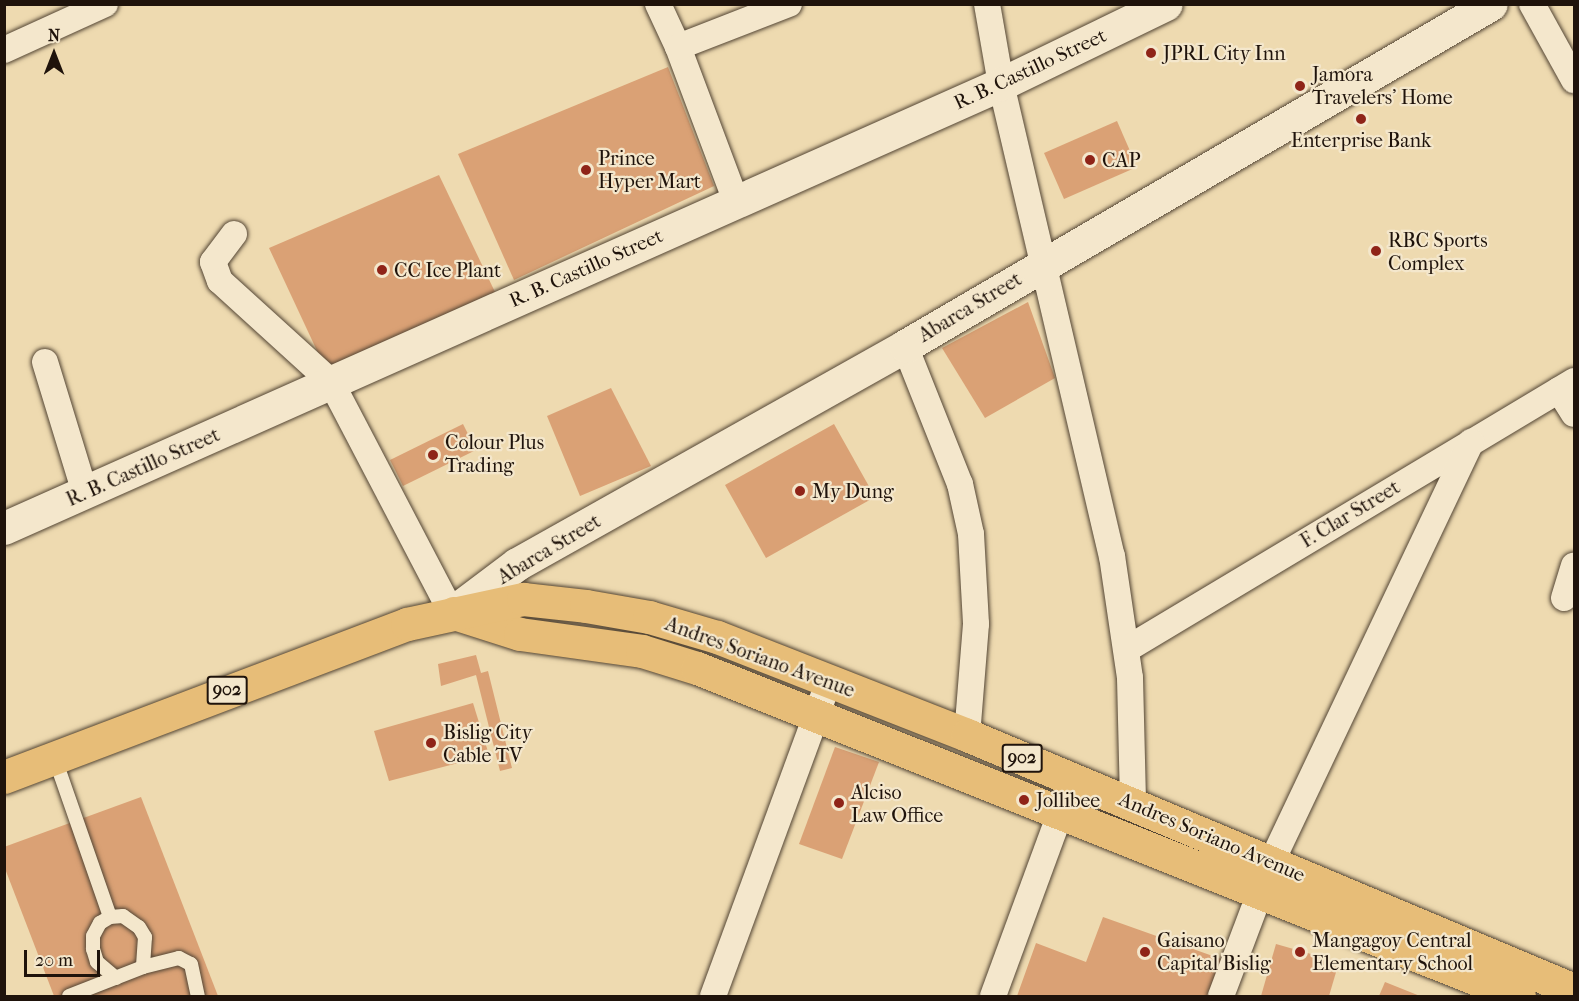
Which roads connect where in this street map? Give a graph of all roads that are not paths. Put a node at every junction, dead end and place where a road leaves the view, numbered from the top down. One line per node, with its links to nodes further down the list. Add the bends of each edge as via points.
1 (105, 4): 9 (street)
2 (658, 4): 8 (street)
3 (789, 4): 8 (street)
4 (987, 4): 11 (street)
5 (1167, 4): 11 (street, R. B. Castillo Street)
6 (1491, 4): 14 (street, Abarca Street)
7 (1532, 4): 10 (street)
8 (678, 47): 12 (street)
9 (4, 50)
10 (1575, 80)
11 (1001, 84): 12 (street, R. B. Castillo Street); 14 (street)
12 (736, 201): 17 (street, R. B. Castillo Street)
13 (234, 234): 17 (street, via 213,262 220,281)
14 (1042, 264): 15 (street, Abarca Street); 26 (street, via 1101,505)
15 (905, 346): 25 (street, Abarca Street, via 517,564); 29 (street, via 960,484 971,534 976,624)
16 (45, 362): 21 (street)
17 (331, 382): 21 (street, R. B. Castillo Street); 25 (street)
18 (1567, 386): 19 (street); 20 (street, F. Clar Street)
19 (1575, 414)
20 (1471, 442): 26 (street, F. Clar Street); 35 (street)
21 (85, 493): 22 (street, R. B. Castillo Street)
22 (4, 528)
23 (1575, 566): 24 (street)
24 (1564, 598)
25 (452, 613): 27 (highway, Andres Soriano Avenue / 902, via 523,599 649,617); 28 (highway, Andres Soriano Avenue / 902, via 520,634 642,651); 30 (highway, 902, via 358,640)
26 (1127, 649): 33 (street)
27 (829, 681): 28 (street); 29 (highway, Andres Soriano Avenue / 902)
28 (815, 713): 34 (highway, Andres Soriano Avenue / 902); 43 (street)
29 (967, 735): 32 (highway, Andres Soriano Avenue / 902)
30 (54, 756): 31 (highway, 902); 37 (lane)
31 (4, 777)
32 (1073, 779): 33 (highway, Andres Soriano Avenue / 902); 34 (street)
33 (1133, 804): 35 (highway, Andres Soriano Avenue / 902)
34 (1061, 813): 36 (highway, Andres Soriano Avenue / 902); 44 (street)
35 (1272, 861): 36 (street); 40 (highway, Andres Soriano Avenue / 902)
36 (1259, 892): 45 (street); 46 (highway, Andres Soriano Avenue / 902)
37 (110, 917): 38 (lane, via 123,916 139,927 145,937); 39 (lane, via 100,923 93,936 93,949 97,962)
38 (143, 968): 39 (lane); 42 (lane, via 186,960)
39 (116, 978): 41 (lane)
40 (1575, 990)
41 (69, 996)
42 (198, 996)
43 (713, 996)
44 (993, 996)
45 (1221, 996)
46 (1519, 996)

